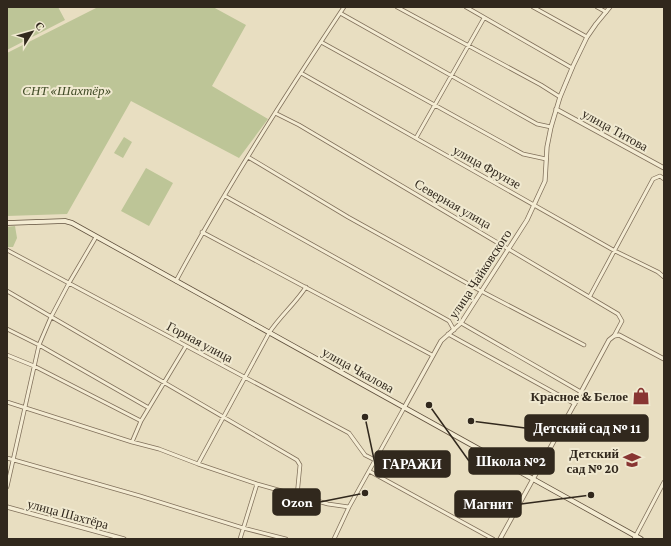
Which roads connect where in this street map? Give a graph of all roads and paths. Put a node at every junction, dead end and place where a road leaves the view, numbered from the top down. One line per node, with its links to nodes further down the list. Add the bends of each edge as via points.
1 (344, 7): 8 (street)
2 (397, 7): 12 (street)
3 (466, 7): 9 (street)
4 (533, 7): 10 (street)
5 (597, 7): 7 (street)
6 (610, 7): 7 (street, улица Чайковского)
7 (606, 12): 10 (street, улица Чайковского)
8 (340, 13): 11 (street); 15 (street)
9 (484, 18): 12 (street); 13 (street)
10 (587, 37): 13 (street, улица Чайковского)
11 (321, 42): 14 (street); 17 (street)
12 (468, 46): 15 (street); 16 (street)
13 (572, 68): 16 (street, улица Чайковского)
14 (301, 73): 19 (street); 21 (street, улица Фрунзе)
15 (452, 76): 17 (street); 20 (street, via 537,124)
16 (560, 97): 18 (street, улица Чайковского)
17 (434, 106): 21 (street); 23 (street, via 524,154)
18 (556, 109): 20 (street, улица Чайковского); 24 (street, улица Титова)
19 (275, 114): 22 (street); 31 (street, Северная улица, via 299,125)
20 (550, 126): 23 (street, улица Чайковского)
21 (416, 138): 27 (street, улица Фрунзе)
22 (248, 157): 26 (street); 39 (street, via 348,217)
23 (546, 159): 27 (street, улица Чайковского, via 545,181)
24 (664, 168)
25 (664, 178): 33 (street, via 660,176 653,179)
26 (224, 196): 29 (street); 44 (street, via 450,321)
27 (535, 205): 31 (street, улица Чайковского); 33 (street, улица Фрунзе)
28 (7, 223): 30 (main road, улица Чкалова, via 64,221)
29 (202, 232): 35 (street); 37 (street)
30 (96, 237): 35 (main road, улица Чкалова); 36 (street)
31 (508, 248): 39 (street, улица Чайковского); 40 (street, Северная улица)
32 (8, 250): 36 (street, Горная улица)
33 (614, 251): 34 (street, улица Фрунзе, via 658,272); 40 (street)
34 (664, 278)
35 (176, 281): 45 (main road, улица Чкалова)
36 (69, 283): 41 (street); 50 (street, Горная улица)
37 (306, 288): 45 (street); 52 (street)
38 (7, 291): 41 (street)
39 (481, 291): 42 (street, улица Чайковского); 49 (street)
40 (590, 296): 47 (street, Северная улица, via 618,314 622,321)
41 (51, 317): 48 (street); 56 (street)
42 (461, 323): 44 (street, улица Чайковского); 57 (street)
43 (7, 329): 48 (street)
44 (454, 330): 46 (street, улица Чайковского)
45 (269, 333): 55 (street); 62 (main road, улица Чкалова)
46 (448, 334): 52 (street, улица Чайковского); 59 (street)
47 (614, 336): 53 (street, via 619,335); 57 (street, via 608,340)
48 (39, 345): 54 (street); 61 (street)
49 (584, 345)
50 (186, 346): 55 (street, Горная улица); 56 (street)
51 (7, 355): 54 (street)
52 (432, 355): 62 (street, улица Чайковского)
53 (664, 359)
54 (34, 366): 60 (street); 64 (street)
55 (246, 378): 63 (street); 68 (street, Горная улица, via 349,433 365,455)
56 (165, 384): 61 (street); 63 (street)
57 (581, 392): 59 (street)
58 (7, 402): 60 (street)
59 (575, 404): 71 (street)
60 (25, 407): 65 (street); 67 (street)
61 (149, 408): 64 (street)
62 (404, 408): 68 (street, улица Чайковского); 71 (main road, улица Чкалова)
63 (222, 417): 69 (street); 75 (street, via 297,460 300,465)
64 (141, 421): 65 (street)
65 (132, 442): 69 (street)
66 (7, 458): 67 (street)
67 (13, 460): 74 (street); 78 (street)
68 (375, 460): 70 (street, улица Чайковского)
69 (198, 464): 73 (street)
70 (369, 471): 77 (street, улица Чайковского); 84 (street)
71 (533, 480): 79 (main road, улица Чкалова); 85 (street)
72 (664, 482): 79 (street)
73 (257, 484): 75 (street); 78 (street)
74 (7, 487)
75 (297, 496): 77 (street)
76 (7, 507): 80 (street, улица Шахтёра)
77 (349, 507): 83 (street, улица Чайковского)
78 (243, 528): 81 (street); 82 (street)
79 (634, 538): 86 (main road, улица Чкалова)
80 (124, 539)
81 (240, 539)
82 (286, 539)
83 (334, 539)
84 (493, 539)
85 (500, 539)
86 (641, 539)

